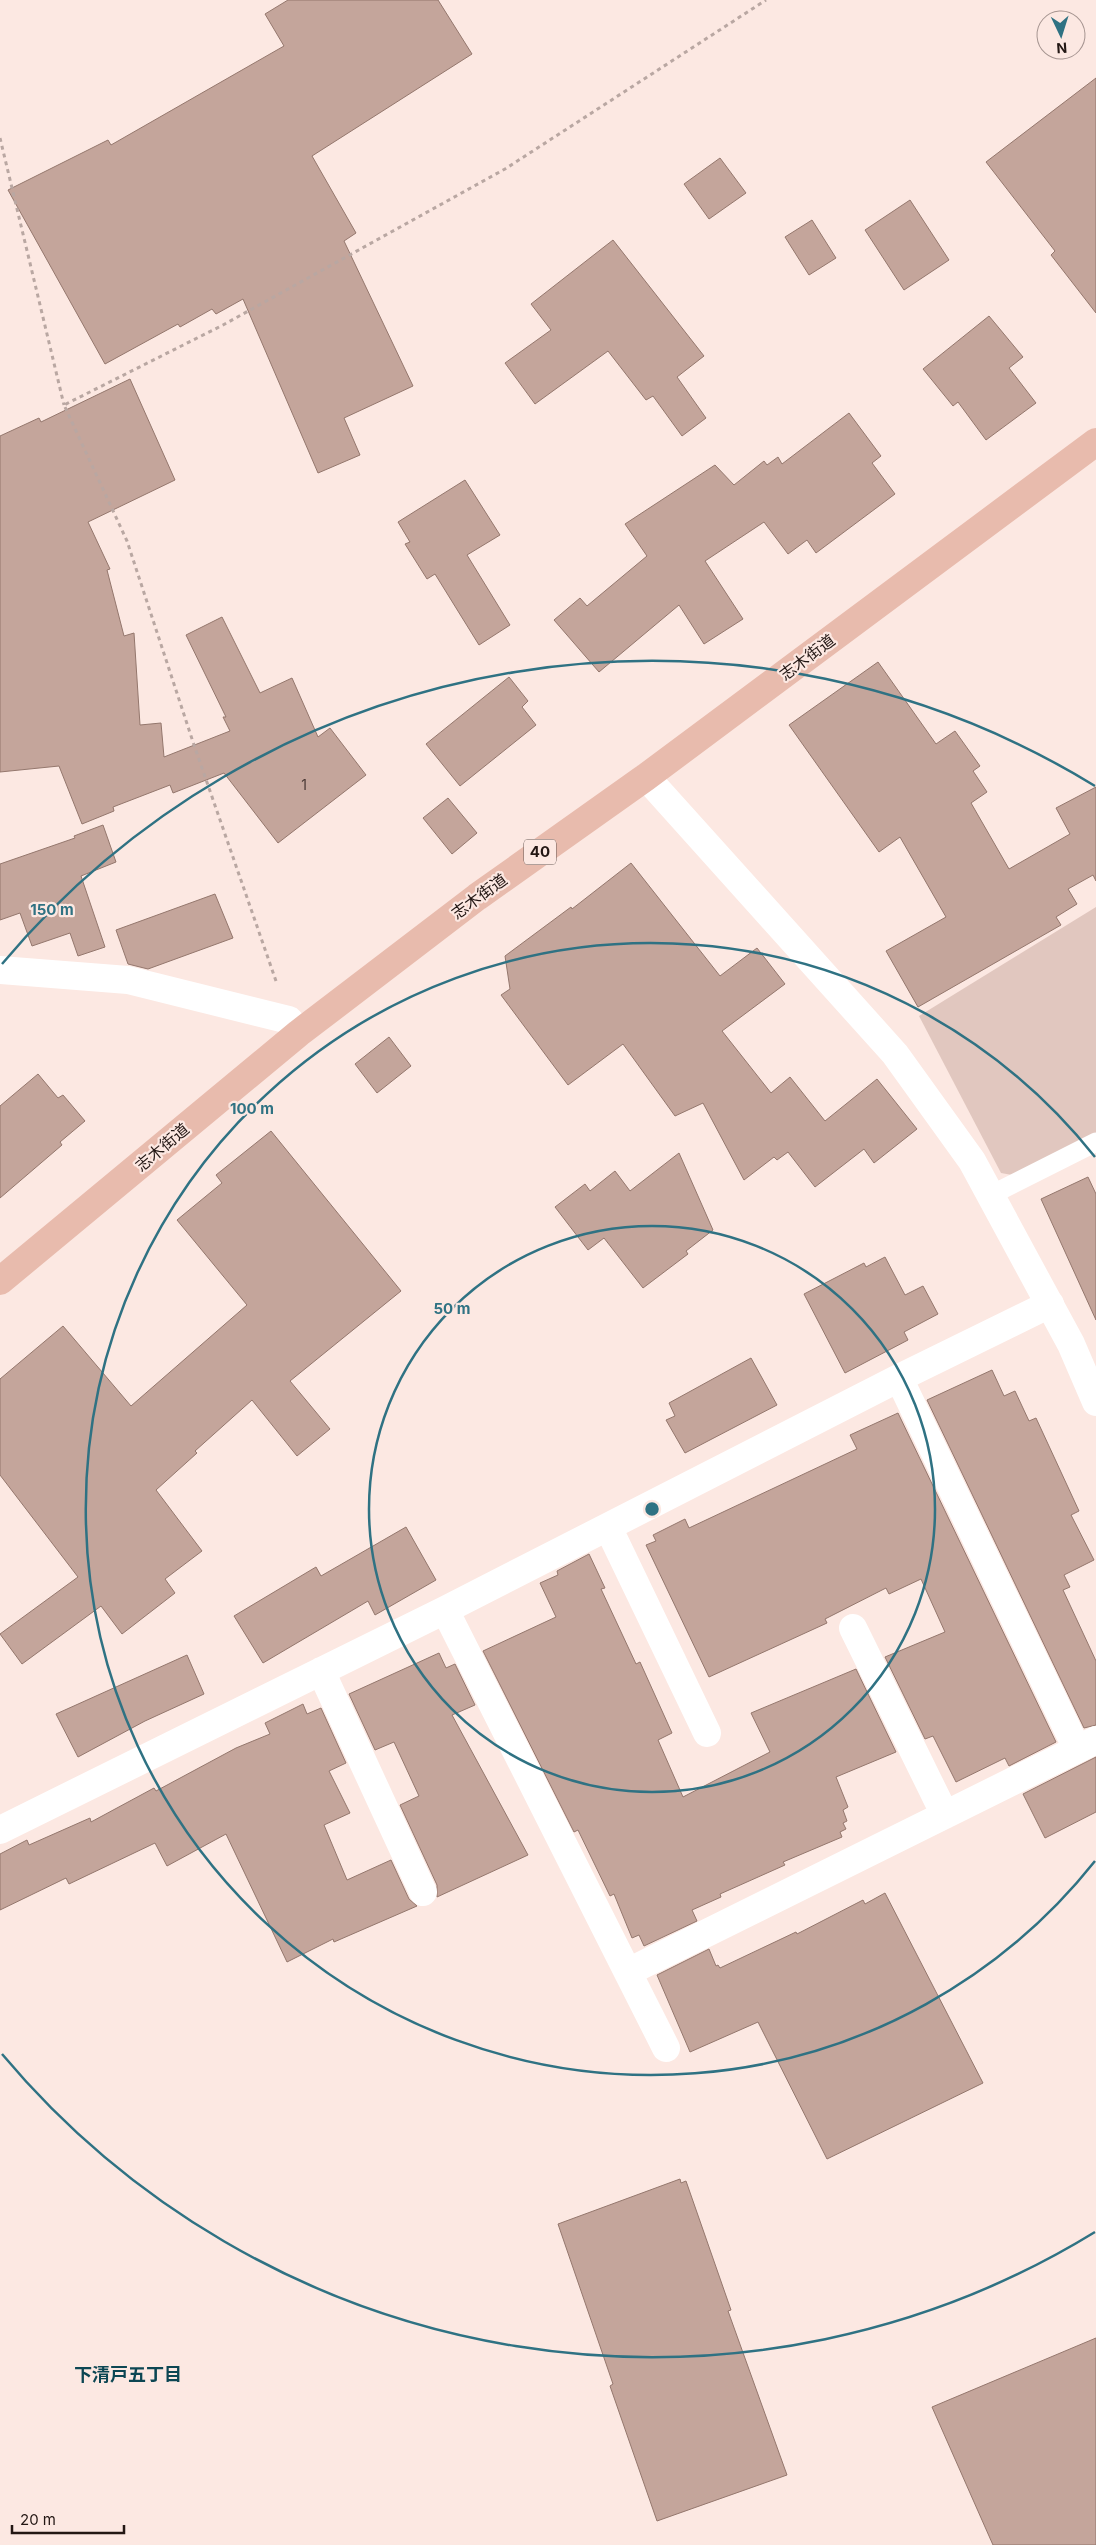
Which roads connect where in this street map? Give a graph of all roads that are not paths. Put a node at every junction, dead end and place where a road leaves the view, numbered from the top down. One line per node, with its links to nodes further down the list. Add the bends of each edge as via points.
1 (1096, 442): 2 (main road, 志木街道 / 40)
2 (646, 777): 4 (main road, 志木街道 / 40); 6 (street, via 895,1054 972,1161)
3 (0, 970): 4 (street, via 128,980)
4 (294, 1026): 7 (main road, 志木街道 / 40)
5 (1096, 1142): 6 (lane)
6 (990, 1195): 8 (street)
7 (0, 1281)
8 (1050, 1304): 9 (street); 10 (street)
9 (899, 1378): 11 (street); 16 (street)
10 (1096, 1402)
11 (608, 1527): 12 (street); 15 (street)
12 (445, 1610): 14 (street); 20 (street)
13 (853, 1628): 17 (street)
14 (321, 1671): 18 (street); 19 (street)
15 (707, 1733)
16 (1087, 1745): 17 (street)
17 (945, 1815): 20 (street)
18 (0, 1830)
19 (423, 1892)
20 (628, 1972): 21 (street)
21 (666, 2048)

